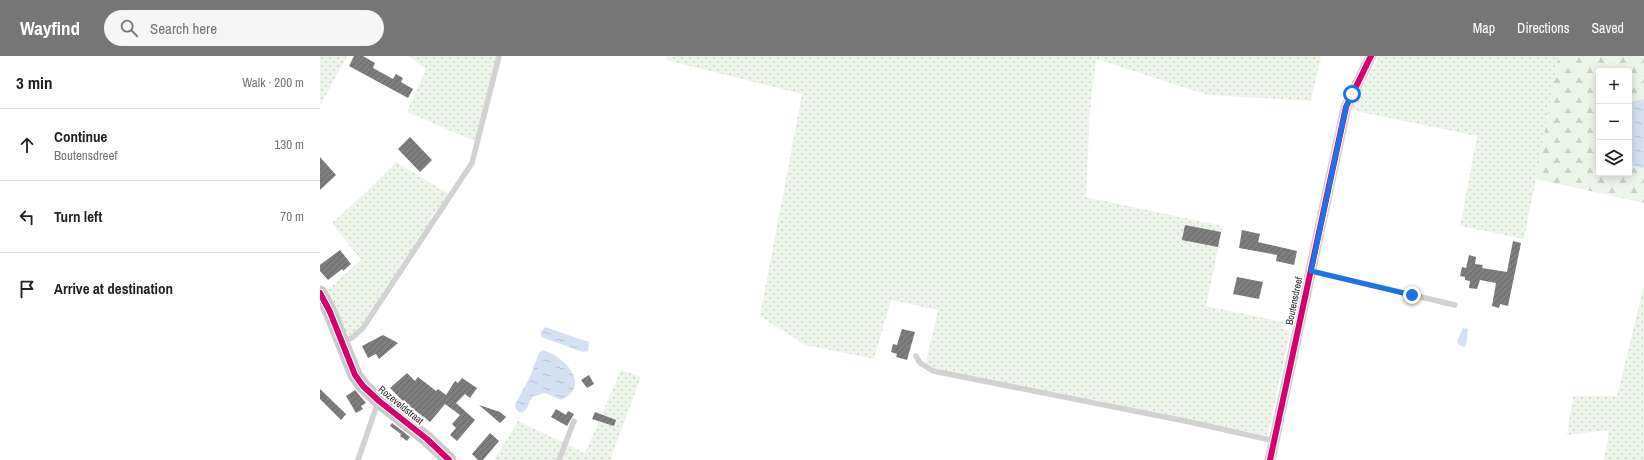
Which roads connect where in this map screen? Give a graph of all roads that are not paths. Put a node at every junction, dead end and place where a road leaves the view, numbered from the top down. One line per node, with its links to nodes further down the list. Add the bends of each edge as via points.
1 (499, 56): 6 (lane, via 472,163 363,328)
2 (1371, 56): 3 (street, Boutensdreef, via 1346,107)
3 (1311, 271): 5 (lane); 10 (street, Boutensdreef)
4 (320, 293): 6 (street, Rozeveldstraat)
5 (1455, 305)
6 (342, 343): 8 (street, Rozeveldstraat, via 355,375)
7 (916, 356): 10 (lane, via 920,363 933,371 1190,422)
8 (379, 401): 11 (lane); 12 (street, Rozeveldstraat)
9 (574, 421): 13 (lane)
10 (1274, 442): 14 (street, Boutensdreef)
11 (358, 460)
12 (449, 460)
13 (559, 460)
14 (1270, 460)

